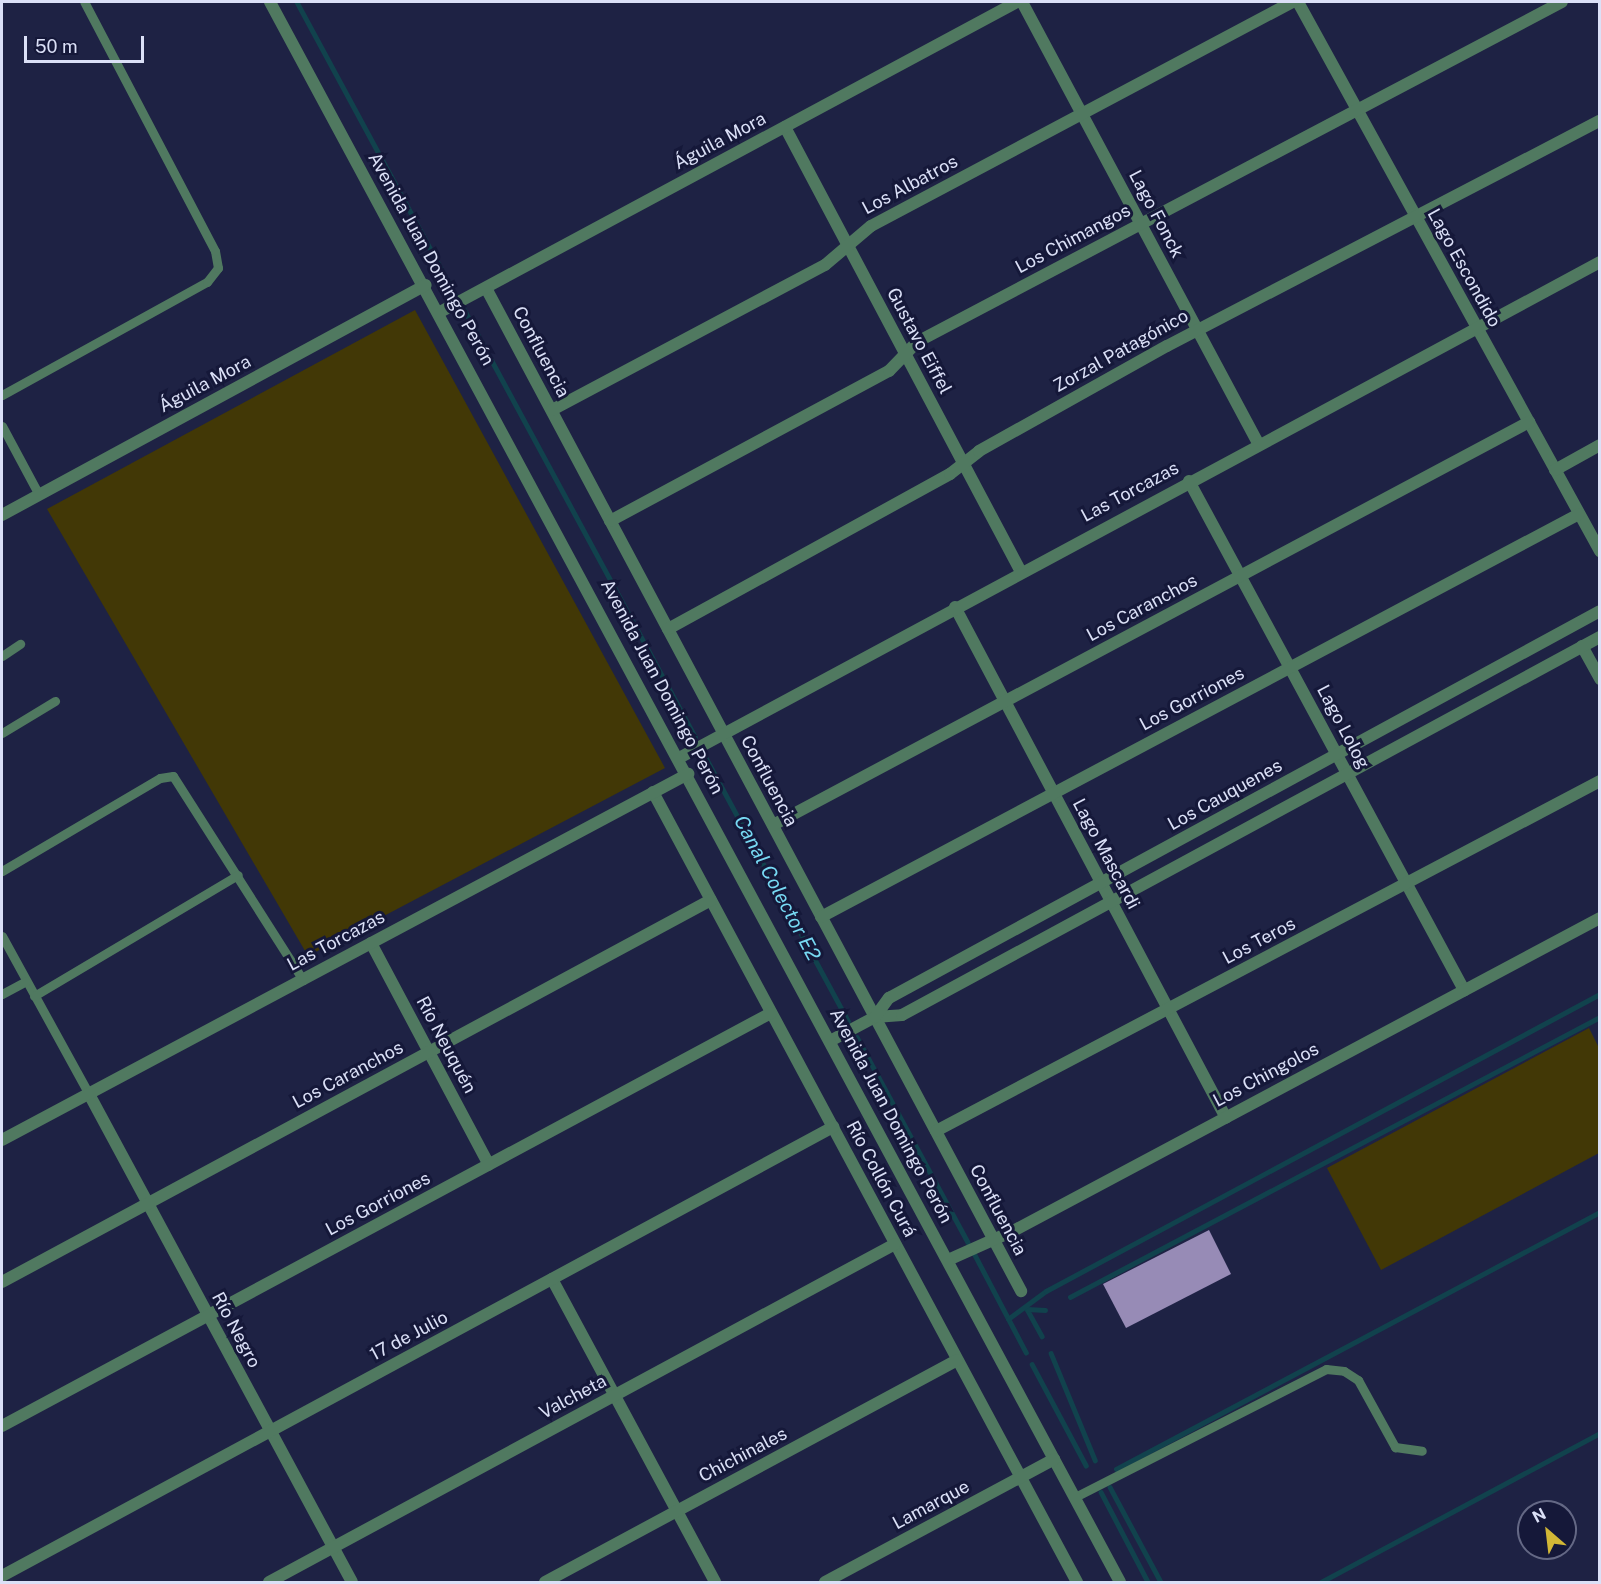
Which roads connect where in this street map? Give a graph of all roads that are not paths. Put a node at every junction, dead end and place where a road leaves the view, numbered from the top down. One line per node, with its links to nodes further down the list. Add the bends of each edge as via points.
1 (84, 2): 21 (lane, via 215,251 218,268 207,282)
2 (270, 2): 15 (street, Avenida Juan Domingo Perón)
3 (1017, 2): 10 (street, Águila Mora)
4 (1022, 2): 8 (street, Lago Fonck)
5 (1295, 2): 7 (street, Lago Escondido); 8 (street, Los Albatros)
6 (1562, 2): 7 (street, Los Chimangos)
7 (1357, 110): 11 (street, Lago Escondido); 12 (street, Los Chimangos)
8 (1082, 114): 12 (street, Lago Fonck); 13 (street, Los Albatros, via 871,226)
9 (1599, 121): 11 (street, Zorzal Patagónico)
10 (785, 127): 13 (street, Gustavo Eiffel); 16 (street, Águila Mora)
11 (1416, 216): 18 (street, Lago Escondido); 19 (street, Zorzal Patagónico)
12 (1141, 224): 19 (street, Lago Fonck); 20 (street, Los Chimangos)
13 (848, 246): 20 (street, Gustavo Eiffel); 22 (street, Los Albatros, via 825,265)
14 (1599, 262): 18 (street, Las Torcazas)
15 (426, 285): 17 (street, Avenida Juan Domingo Perón); 30 (street, Águila Mora)
16 (486, 288): 17 (street, Águila Mora); 22 (street, Confluencia)
17 (440, 312): 51 (street, Avenida Juan Domingo Perón)
18 (1475, 325): 23 (street, Lago Escondido); 25 (street, Las Torcazas)
19 (1197, 330): 25 (street, Lago Fonck); 27 (street, Zorzal Patagónico)
20 (905, 353): 27 (street, Gustavo Eiffel); 33 (street, Los Chimangos, via 889,371)
21 (2, 395)
22 (552, 410): 33 (street, Confluencia)
23 (1529, 422): 28 (street, Lago Escondido); 36 (street, Los Caranchos)
24 (2, 426): 30 (lane)
25 (1258, 443): 29 (street, Las Torcazas)
26 (1599, 445): 28 (street)
27 (963, 463): 35 (street, Gustavo Eiffel); 39 (street, Zorzal Patagónico)
28 (1555, 470): 31 (street, Lago Escondido)
29 (1189, 481): 35 (street, Las Torcazas); 36 (street, Lago Lolog)
30 (39, 495): 32 (street, Águila Mora)
31 (1579, 514): 34 (street, Lago Escondido); 44 (street, Los Gorriones)
32 (2, 515)
33 (610, 521): 39 (street, Confluencia)
34 (1599, 551)
35 (1021, 572): 37 (street, Las Torcazas)
36 (1240, 576): 44 (street, Lago Lolog); 47 (street, Los Caranchos)
37 (956, 608): 47 (street, Lago Mascardi); 49 (street, Las Torcazas)
38 (1599, 611): 50 (street, Los Cauquenes)
39 (668, 629): 49 (street, Confluencia)
40 (1599, 637): 42 (street, Los Cauquenes)
41 (20, 644): 43 (lane)
42 (1582, 646): 45 (street); 53 (street, Los Cauquenes)
43 (2, 656)
44 (1290, 668): 50 (street, Lago Lolog); 56 (street, Los Gorriones)
45 (1599, 679)
46 (55, 701): 48 (lane)
47 (1005, 701): 56 (street, Lago Mascardi); 57 (street, Los Caranchos)
48 (2, 733)
49 (724, 733): 51 (street, Las Torcazas); 57 (street, Confluencia)
50 (1337, 754): 53 (street, Lago Lolog); 60 (street, Los Cauquenes)
51 (679, 758): 52 (street, Avenida Juan Domingo Perón)
52 (688, 774): 55 (street, Las Torcazas); 76 (street, Avenida Juan Domingo Perón)
53 (1347, 774): 61 (street, Lago Lolog); 63 (street, Los Cauquenes)
54 (1599, 782): 61 (street, Los Teros)
55 (653, 792): 62 (street, Río Collón Curá); 67 (street, Las Torcazas)
56 (1054, 793): 60 (street, Lago Mascardi); 64 (street, Los Gorriones)
57 (772, 825): 64 (street, Confluencia)
58 (2, 871): 59 (lane, via 169,775 180,781)
59 (238, 875): 68 (lane); 72 (lane)
60 (1101, 883): 63 (street, Lago Mascardi); 75 (street, Los Cauquenes, via 888,998)
61 (1407, 883): 70 (street, Lago Lolog); 73 (street, Los Teros)
62 (711, 900): 74 (street, Río Collón Curá); 77 (street, Los Caranchos)
63 (1111, 902): 73 (street, Lago Mascardi); 75 (street, Los Cauquenes, via 902,1015)
64 (821, 917): 75 (street, Confluencia)
65 (1599, 918): 70 (street, Los Chingolos)
66 (2, 936): 69 (lane)
67 (371, 943): 68 (street, Las Torcazas); 77 (street, Río Neuquén)
68 (303, 980): 78 (street, Las Torcazas)
69 (26, 981): 71 (lane); 72 (lane)
70 (1464, 990): 79 (street, Los Chingolos)
71 (2, 994)
72 (34, 996): 78 (lane)
73 (1168, 1009): 79 (street, Lago Mascardi); 81 (street, Los Teros)
74 (771, 1013): 80 (street, Río Collón Curá); 83 (street, Los Gorriones)
75 (875, 1017): 76 (street, Los Cauquenes); 81 (street, Confluencia)
76 (830, 1041): 87 (street, Avenida Juan Domingo Perón)
77 (429, 1052): 83 (street, Río Neuquén); 84 (street, Los Caranchos)
78 (88, 1094): 82 (street, Las Torcazas); 84 (street, Río Negro)
79 (1226, 1118): 85 (street, Los Chingolos)
80 (833, 1127): 86 (street, Río Collón Curá); 88 (street, 17 de Julio)
81 (936, 1131): 85 (street, Confluencia)
82 (2, 1140)
83 (489, 1165): 91 (street, Los Gorriones)
84 (147, 1203): 89 (street, Los Caranchos); 91 (street, Río Negro)
85 (993, 1239): 87 (street, Los Chingolos); 90 (street, Confluencia)
86 (895, 1244): 92 (street, Río Collón Curá); 93 (street, Valcheta)
87 (948, 1260): 97 (street, Avenida Juan Domingo Perón)
88 (552, 1279): 93 (street); 95 (street, 17 de Julio)
89 (2, 1281)
90 (1021, 1291)
91 (208, 1315): 94 (street, Los Gorriones); 95 (street, Río Negro)
92 (957, 1360): 98 (street, Río Collón Curá); 100 (street, Chichinales)
93 (615, 1396): 100 (street); 101 (street, Valcheta)
94 (2, 1426)
95 (270, 1431): 101 (street, Río Negro); 102 (street, 17 de Julio)
96 (1422, 1451): 99 (lane, via 1395,1447 1358,1380 1344,1371 1326,1370)
97 (1054, 1459): 98 (street, Lamarque); 99 (street, Avenida Juan Domingo Perón)
98 (1020, 1477): 107 (street, Lamarque); 108 (street, Río Collón Curá)
99 (1075, 1497): 109 (street, Avenida Juan Domingo Perón)
100 (677, 1511): 105 (street, Chichinales); 106 (street)
101 (333, 1548): 103 (street, Valcheta); 104 (street, Río Negro)
102 (2, 1576)
103 (269, 1582)
104 (352, 1582)
105 (545, 1582)
106 (716, 1582)
107 (825, 1582)
108 (1077, 1582)
109 (1120, 1582)

